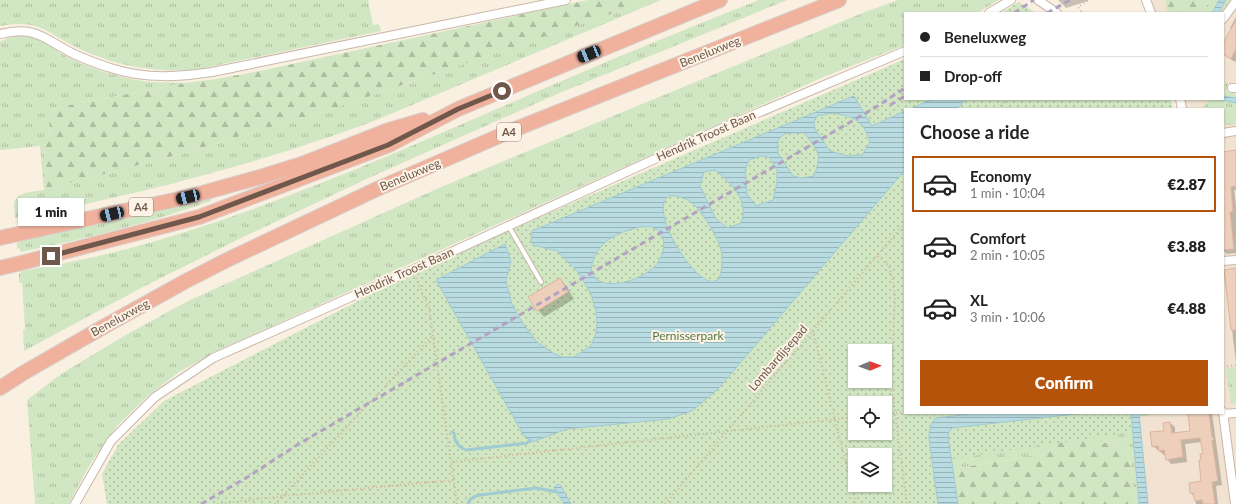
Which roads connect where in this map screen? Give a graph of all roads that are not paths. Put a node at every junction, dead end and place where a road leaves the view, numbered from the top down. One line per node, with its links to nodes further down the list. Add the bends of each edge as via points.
1 (566, 0): 8 (street)
2 (720, 0): 15 (highway, A4)
3 (839, 0): 24 (highway, Beneluxweg / A4, via 513,130 377,189 229,259 105,326)
4 (1011, 0): 9 (street)
5 (1038, 0): 10 (street)
6 (1146, 0): 11 (street)
7 (1236, 1): 12 (street)
8 (548, 2): 13 (street, via 187,76 160,76 116,70 74,54 36,33 18,31)
9 (991, 12)
10 (1056, 12)
11 (1151, 12)
12 (1224, 18)
13 (0, 34)
14 (904, 51): 18 (street, Hendrik Troost Baan, via 727,126)
15 (458, 109): 19 (highway, A4, via 386,131 302,164 260,177 188,197); 22 (highway, A4, via 388,145 199,217)
16 (1236, 131): 17 (street)
17 (1224, 133)
18 (508, 225): 23 (lane); 28 (street, Hendrik Troost Baan, via 213,358 156,397 111,441)
19 (0, 238)
20 (1236, 260): 21 (street)
21 (1224, 261)
22 (0, 268)
23 (541, 282)
24 (0, 388)
25 (1224, 413): 26 (street)
26 (1236, 413)
27 (1223, 414): 29 (street)
28 (75, 504)
29 (1235, 504)

